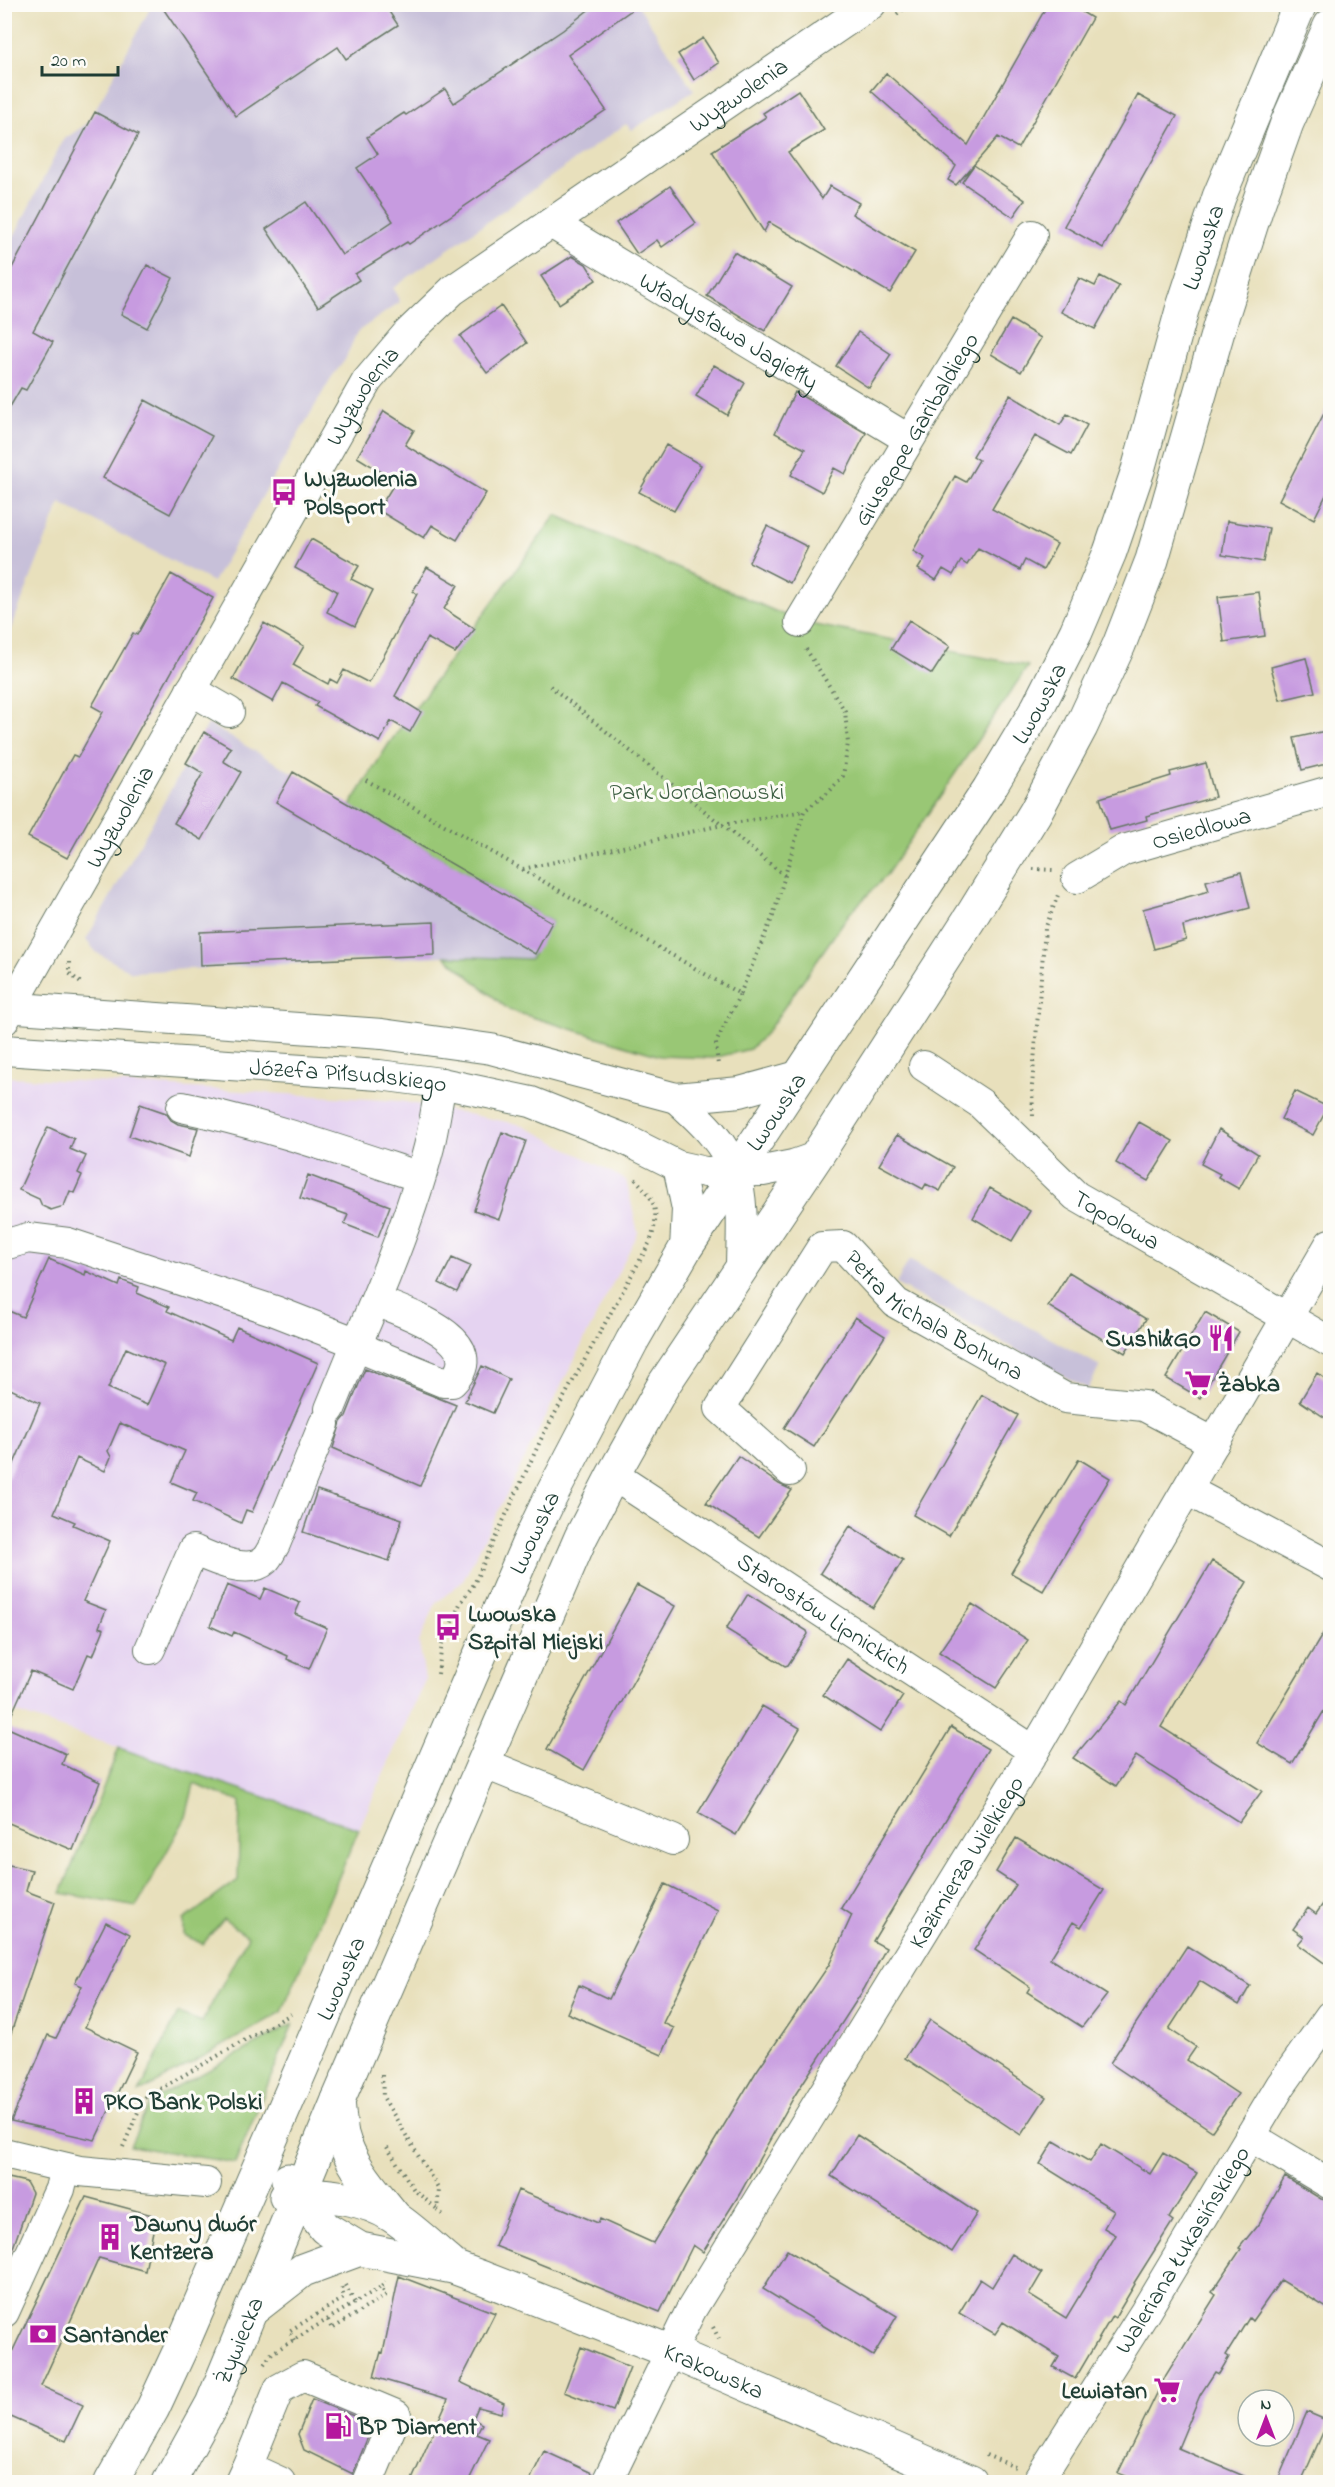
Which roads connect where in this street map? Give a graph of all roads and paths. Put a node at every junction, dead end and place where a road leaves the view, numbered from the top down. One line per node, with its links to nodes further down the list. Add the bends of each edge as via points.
1 (910, 4): 3 (path)
2 (1300, 4): 26 (main road, Lwowska, via 1219,197 1182,310 1138,470 1110,552 1076,632 1038,707 989,789)
3 (881, 11): 5 (street, Wyzwolenia)
4 (1330, 26): 31 (main road, Lwowska, via 1287,123 1256,210 1152,560 1119,645 1035,813)
5 (551, 224): 7 (street, Władysława Jagiełły); 10 (street, Wyzwolenia, via 453,290 407,334 367,381)
6 (1032, 235): 7 (street, Giuseppe Garibaldiego)
7 (908, 439): 8 (street, Giuseppe Garibaldiego)
8 (800, 622): 14 (path, via 806,651 845,711 848,743 843,776)
9 (549, 686): 15 (path)
10 (191, 690): 11 (street); 22 (street, Wyzwolenia)
11 (229, 712)
12 (366, 780): 16 (path)
13 (1330, 791): 18 (street, Osiedlowa, via 1124,850)
14 (804, 811): 15 (path); 17 (path)
15 (722, 825): 16 (path); 17 (path)
16 (522, 869): 21 (path)
17 (785, 876): 21 (path, via 773,916)
18 (1077, 878): 30 (path, via 1059,893 1045,929 1032,1086)
19 (71, 957): 20 (path, via 69,973)
20 (89, 988)
21 (740, 994): 24 (path, via 716,1043)
22 (7, 1011): 28 (street, Józefa Piłsudskiego, via 382,1034 491,1049)
23 (4, 1050): 27 (street, Józefa Piłsudskiego, via 379,1075)
24 (718, 1066)
25 (924, 1066): 41 (street, Topolowa, via 980,1103 1076,1196)
26 (798, 1076): 28 (street, Józefa Piłsudskiego, via 740,1092); 34 (main road, Lwowska)
27 (441, 1083): 32 (street, Józefa Piłsudskiego, via 531,1102 622,1138); 35 (street)
28 (676, 1098): 34 (street, via 708,1130)
29 (182, 1107): 35 (street, via 272,1130)
30 (1033, 1124)
31 (816, 1157): 34 (street, Józefa Piłsudskiego, via 763,1171); 39 (main road, Lwowska)
32 (678, 1167): 34 (street, Józefa Piłsudskiego); 38 (street, via 687,1209)
33 (622, 1170): 50 (path, via 647,1190 655,1205 656,1225 650,1242 543,1435 474,1584 460,1604 442,1644)
34 (735, 1173): 38 (main road, Lwowska); 39 (street, via 742,1221)
35 (420, 1177): 40 (street)
36 (1330, 1244): 41 (street, Kazimierza Wielkiego)
37 (4, 1245): 43 (street, via 27,1238 68,1243 275,1311)
38 (685, 1250): 58 (main road, Lwowska, via 549,1498)
39 (741, 1270): 46 (main road, Lwowska, via 664,1383)
40 (375, 1300): 43 (street); 43 (street, via 434,1325 459,1349 462,1366 452,1382 443,1382)
41 (1287, 1319): 42 (street, Topolowa); 44 (street, Kazimierza Wielkiego)
42 (1330, 1342)
43 (357, 1343): 49 (street, via 265,1561 250,1567 221,1562 193,1550)
44 (1214, 1443): 45 (street, Petra Michala Bohuna, via 1144,1407 1065,1398 896,1303 843,1246 822,1247 720,1408); 47 (street, Kazimierza Wielkiego)
45 (790, 1471)
46 (613, 1475): 51 (street, Starostów Lipnickich); 52 (main road, Lwowska, via 581,1537)
47 (1187, 1490): 48 (street); 51 (street, Kazimierza Wielkiego)
48 (1330, 1566)
49 (150, 1649)
50 (434, 1682)
51 (1034, 1751): 79 (street, Kazimierza Wielkiego)
52 (483, 1763): 53 (street); 56 (main road, Lwowska)
53 (673, 1840)
54 (295, 2005): 61 (path, via 291,2016 144,2098)
55 (1330, 2016): 57 (street, Waleriana Łukasińskiego)
56 (338, 2100): 65 (main road, Lwowska); 67 (main road, via 342,2135 350,2155)
57 (1250, 2136): 64 (street); 82 (street, Waleriana Łukasińskiego, via 1145,2312)
58 (272, 2139): 65 (main road, Krakowska, via 282,2173); 68 (main road, Lwowska)
59 (387, 2146): 66 (path, via 414,2190)
60 (4, 2153): 62 (street)
61 (120, 2154)
62 (65, 2168): 63 (street); 77 (street, via 60,2189)
63 (206, 2183)
64 (1330, 2184)
65 (299, 2194): 67 (main road, Krakowska, via 336,2195); 68 (main road, Krakowska, via 268,2200); 69 (main road, Krakowska, via 325,2228); 76 (main road, Żywiecka)
66 (437, 2209)
67 (393, 2216): 70 (main road, Krakowska)
68 (237, 2219): 83 (main road, Żywiecka, via 153,2408)
69 (360, 2249): 70 (main road, Krakowska); 76 (main road, via 303,2270)
70 (453, 2266): 79 (main road, Krakowska)
71 (388, 2281): 74 (path)
72 (339, 2283): 78 (path, via 344,2298 289,2331)
73 (346, 2287): 75 (path)
74 (381, 2287): 75 (path); 75 (path, via 386,2295 332,2329 328,2320)
75 (355, 2303)
76 (251, 2310): 84 (main road, Żywiecka, via 212,2404)
77 (4, 2312)
78 (294, 2340)
79 (669, 2351): 80 (main road, Krakowska); 87 (street, Kazimierza Wielkiego)
80 (975, 2467): 82 (path)
81 (244, 2475): 85 (street); 86 (street, via 279,2389 303,2376 396,2415)
82 (1030, 2476)
83 (111, 2482)
84 (169, 2482)
85 (280, 2482)
86 (368, 2482)
87 (607, 2482)

